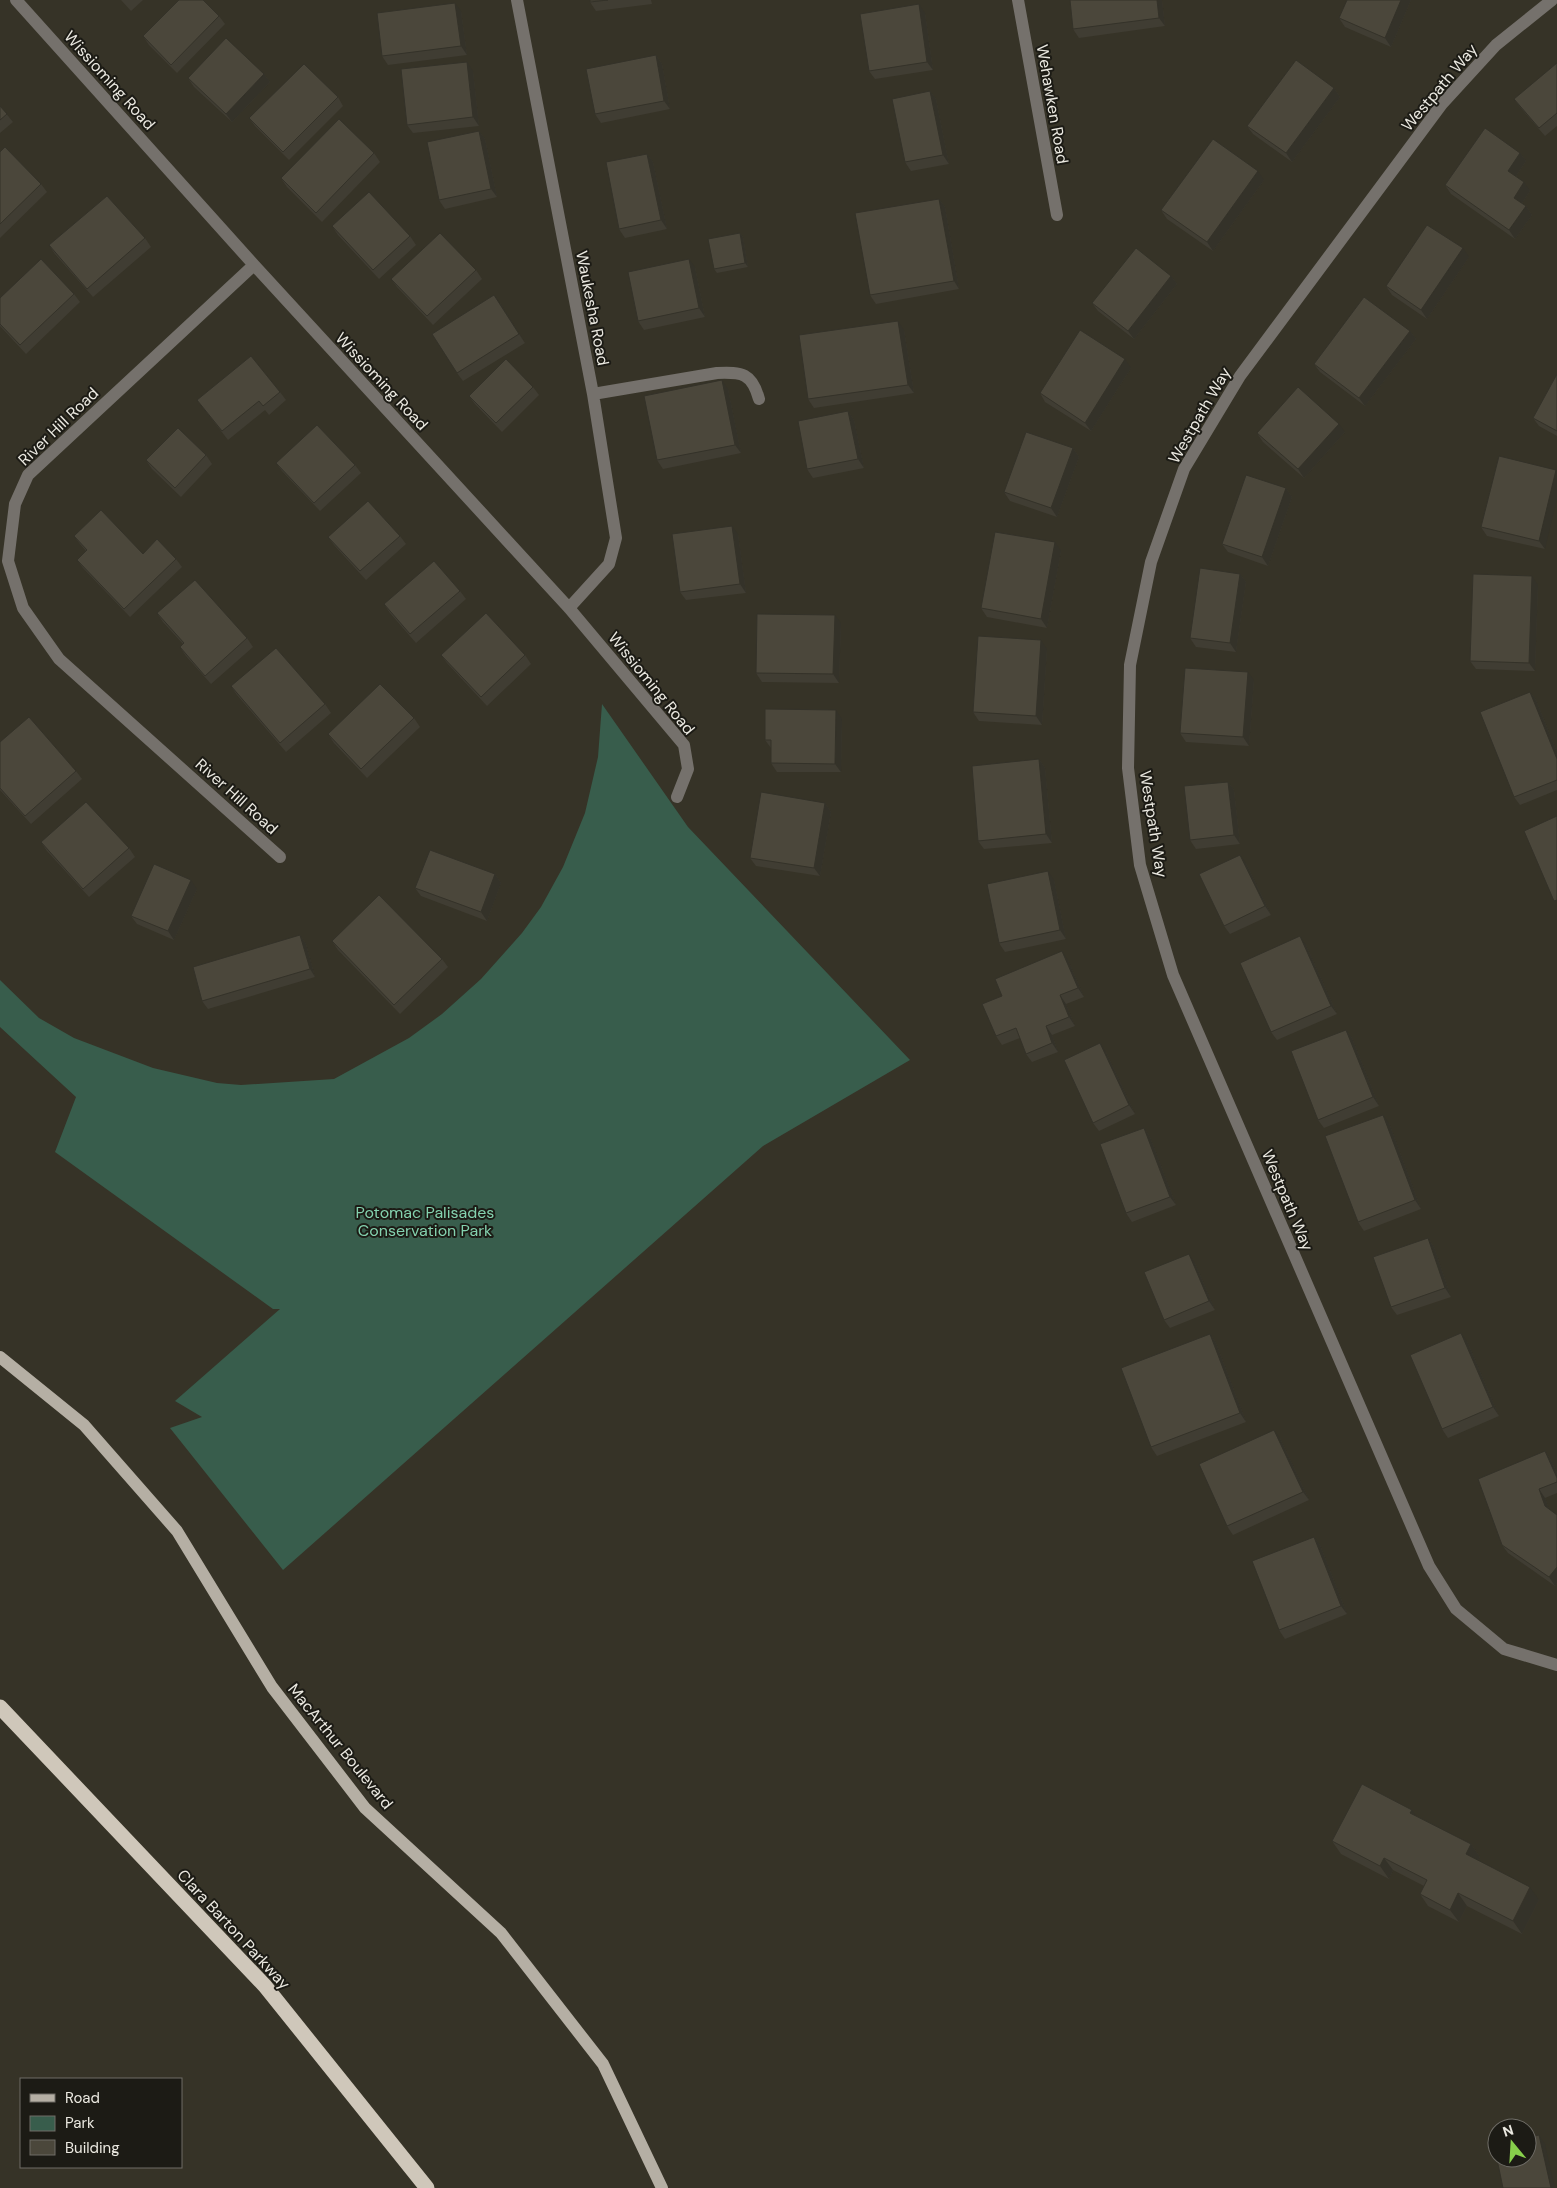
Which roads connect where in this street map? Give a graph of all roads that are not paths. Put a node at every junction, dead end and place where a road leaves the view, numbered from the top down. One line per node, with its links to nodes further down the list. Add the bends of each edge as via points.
1 (16, 0): 6 (street, Wissioming Road)
2 (517, 0): 7 (street, Waukesha Road)
3 (1018, 0): 5 (street, Wehawken Road)
4 (1552, 0): 13 (street, Westpath Way, via 1496,45 1442,104 1240,376 1184,469 1151,562 1130,665 1128,768 1140,865 1173,975 1429,1566 1456,1609 1504,1648)
5 (1057, 215)
6 (254, 265): 9 (street, Wissioming Road); 11 (street, River Hill Road, via 28,476 15,504 8,561 23,608 59,659)
7 (593, 394): 8 (street, via 733,372 753,381); 9 (street, Waukesha Road, via 616,538 609,564)
8 (759, 399)
9 (569, 608): 10 (street, Wissioming Road, via 684,744 688,769)
10 (677, 796)
11 (280, 857)
12 (0, 1357): 16 (main road, MacArthur Boulevard, via 84,1425 177,1531 272,1687 365,1808 501,1933 603,2064)
13 (1557, 1665)
14 (0, 1707): 15 (highway, Clara Barton Parkway, via 265,1986)
15 (427, 2188)
16 (662, 2188)

